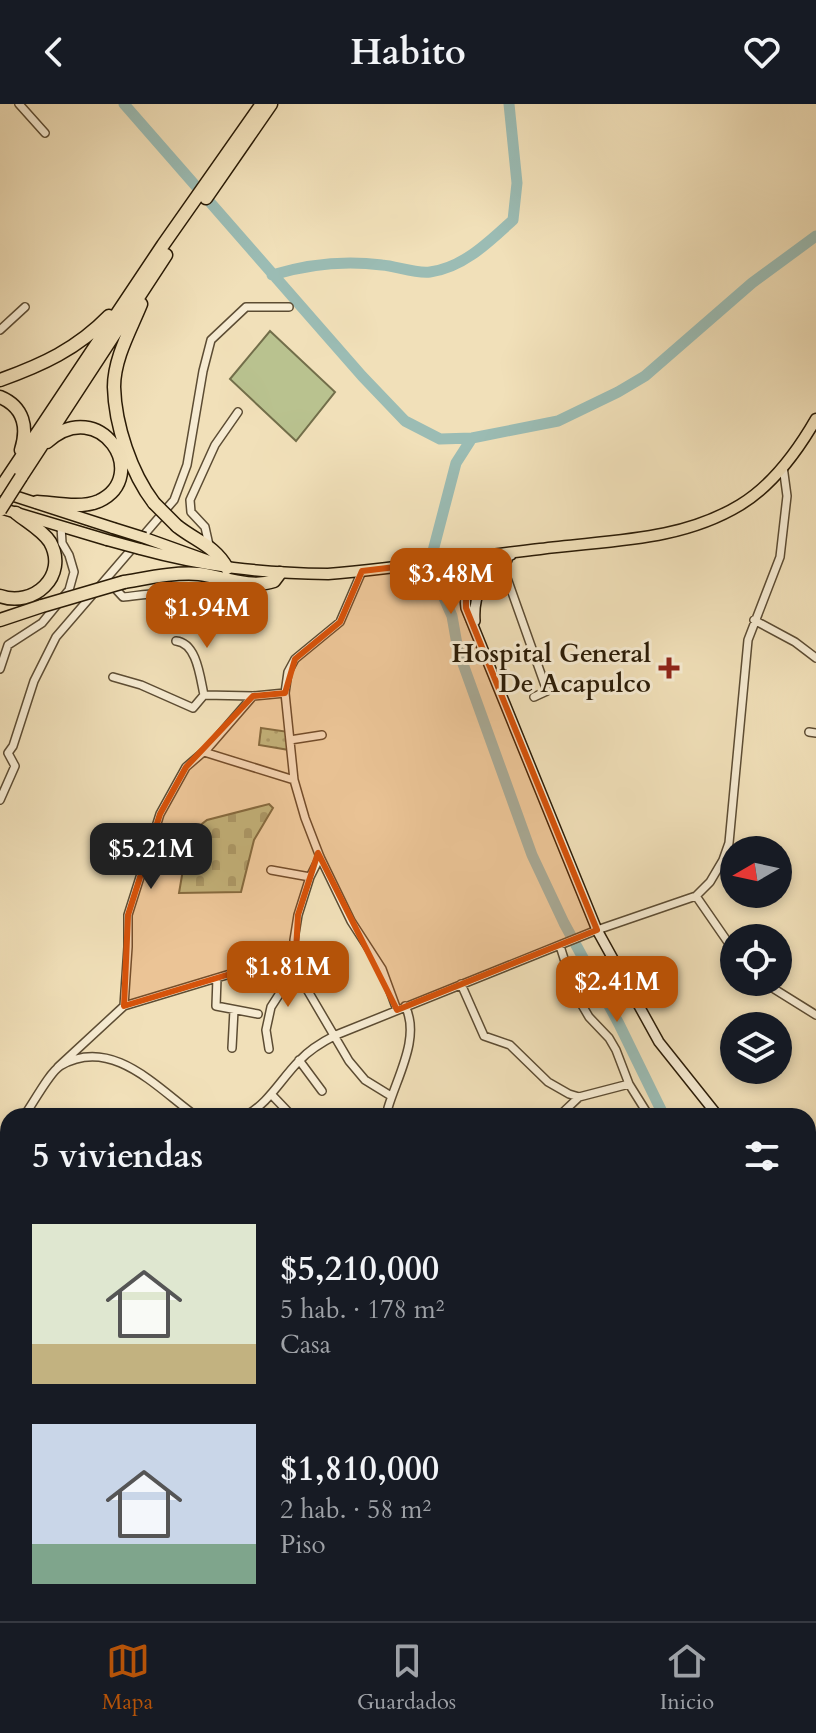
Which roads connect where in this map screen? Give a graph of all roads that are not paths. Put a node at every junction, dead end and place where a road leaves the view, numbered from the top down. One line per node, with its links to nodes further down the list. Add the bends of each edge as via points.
1 (19, 104): 4 (street)
2 (262, 104): 5 (highway)
3 (271, 104): 5 (highway)
4 (45, 133)
5 (242, 140): 6 (highway)
6 (166, 247): 7 (highway); 8 (highway)
7 (154, 273): 16 (highway); 25 (highway, bridge, via 121,351 114,386 125,449 154,503 177,526)
8 (135, 287): 12 (highway, via 74,347); 18 (highway)
9 (25, 307): 11 (street)
10 (289, 307): 32 (street, via 246,307 211,340 187,465 174,500)
11 (0, 330)
12 (0, 380)
13 (0, 397): 18 (highway, via 16,407 24,422)
14 (238, 412): 25 (street, via 215,445 190,500)
15 (816, 419): 17 (main road)
16 (39, 450): 18 (highway); 20 (highway, via 69,430 94,429 115,445 121,470 110,493 99,501)
17 (783, 466): 26 (main road, via 741,505 688,529); 37 (street, via 787,496 780,557)
18 (17, 470): 19 (highway); 21 (highway, bridge)
19 (0, 490): 20 (main road)
20 (37, 502): 24 (main road, bridge)
21 (0, 509): 22 (main road)
22 (16, 513): 23 (main road); 35 (highway, via 48,539 54,551 52,577 36,595)
23 (61, 526): 24 (main road, bridge); 41 (street, via 74,572 69,590 42,623 8,645)
24 (143, 544): 29 (main road, via 194,554)
25 (209, 545): 29 (highway)
26 (519, 551): 27 (main road); 28 (main road); 34 (main road, via 479,571)
27 (450, 561): 30 (main road); 34 (main road)
28 (502, 564): 38 (main road, via 478,588); 46 (street, via 547,691)
29 (224, 567): 31 (main road)
30 (362, 571): 31 (main road); 43 (street, via 340,622 295,659)
31 (280, 573): 33 (highway, via 270,583)
32 (107, 578): 33 (street, via 123,597 195,598); 51 (street, via 56,637 34,681 8,753 15,766)
33 (235, 580): 36 (highway, bridge, via 181,574 124,582)
34 (466, 586): 38 (main road, via 466,608)
35 (0, 596)
36 (0, 620)
37 (754, 620): 40 (street); 55 (street, via 746,651 729,843 710,882)
38 (479, 640): 56 (main road)
39 (176, 641): 44 (street, via 189,646)
40 (816, 658)
41 (0, 669)
42 (113, 677): 44 (street, via 193,708)
43 (285, 693): 45 (street); 48 (street)
44 (204, 695): 45 (street)
45 (253, 696): 49 (street)
46 (534, 697)
47 (322, 735): 48 (street)
48 (290, 740): 50 (street)
49 (204, 752): 50 (street); 64 (street, via 179,779 150,841 128,915)
50 (294, 780): 52 (street)
51 (0, 800)
52 (320, 857): 54 (street); 65 (street)
53 (271, 870): 54 (street)
54 (310, 877): 59 (street, via 298,915)
55 (696, 896): 56 (street); 57 (street)
56 (597, 930): 58 (street); 86 (main road, via 659,1042)
57 (720, 931)
58 (562, 945): 62 (street); 74 (street, via 575,993 609,1038)
59 (295, 969): 60 (street); 69 (street)
60 (284, 970): 61 (street); 71 (street, via 266,1030)
61 (217, 978): 64 (street); 66 (street, via 216,1006)
62 (461, 984): 65 (street); 78 (street, via 484,1036 510,1045 560,1091)
63 (786, 996): 68 (street)
64 (124, 1006): 73 (street)
65 (401, 1008): 69 (street); 77 (street, via 410,1019 409,1041)
66 (234, 1010): 67 (street); 70 (street)
67 (258, 1014)
68 (816, 1014)
69 (336, 1035): 72 (street); 77 (street, via 365,1080)
70 (232, 1048)
71 (269, 1049)
72 (299, 1060): 75 (street); 76 (street)
73 (58, 1067): 79 (street); 80 (street, via 82,1058 109,1058 146,1077)
74 (629, 1084): 78 (street); 85 (street)
75 (322, 1091)
76 (271, 1094): 81 (street); 82 (street)
77 (391, 1096): 83 (street)
78 (579, 1097): 84 (street)
79 (30, 1108)
80 (186, 1108)
81 (258, 1108)
82 (284, 1108)
83 (389, 1108)
84 (567, 1108)
85 (644, 1108)
86 (712, 1108)

